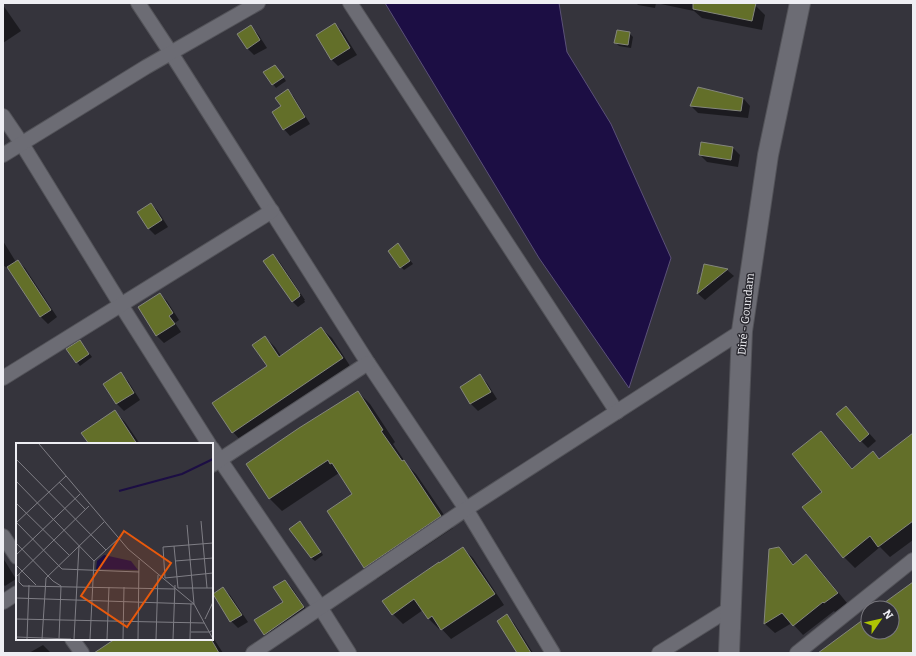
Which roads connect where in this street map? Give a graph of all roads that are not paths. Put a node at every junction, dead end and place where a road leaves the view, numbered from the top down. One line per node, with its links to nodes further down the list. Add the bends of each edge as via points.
1 (138, 3): 5 (street)
2 (258, 3): 5 (street)
3 (350, 3): 14 (street)
4 (800, 3): 11 (main road, Diré - Goundam, via 768,155)
5 (171, 53): 7 (street); 9 (street)
6 (3, 116): 7 (street)
7 (22, 144): 8 (street); 10 (street)
8 (3, 156)
9 (272, 211): 10 (street); 12 (street)
10 (121, 305): 13 (street); 15 (street)
11 (742, 331): 14 (street); 25 (main road, Diré - Goundam)
12 (368, 363): 17 (street); 18 (street)
13 (3, 378)
14 (617, 412): 18 (street)
15 (208, 443)
16 (213, 452): 17 (street)
17 (216, 463): 24 (street)
18 (466, 509): 24 (street); 30 (street)
19 (3, 536): 20 (street)
20 (16, 556)
21 (913, 560): 33 (street)
22 (16, 594): 23 (street)
23 (3, 602)
24 (320, 607): 28 (street); 29 (street)
25 (731, 608): 31 (street); 32 (main road, Diré - Goundam)
26 (73, 640): 27 (street)
27 (82, 653)
28 (253, 653)
29 (349, 653)
30 (553, 653)
31 (659, 653)
32 (729, 653)
33 (797, 653)

